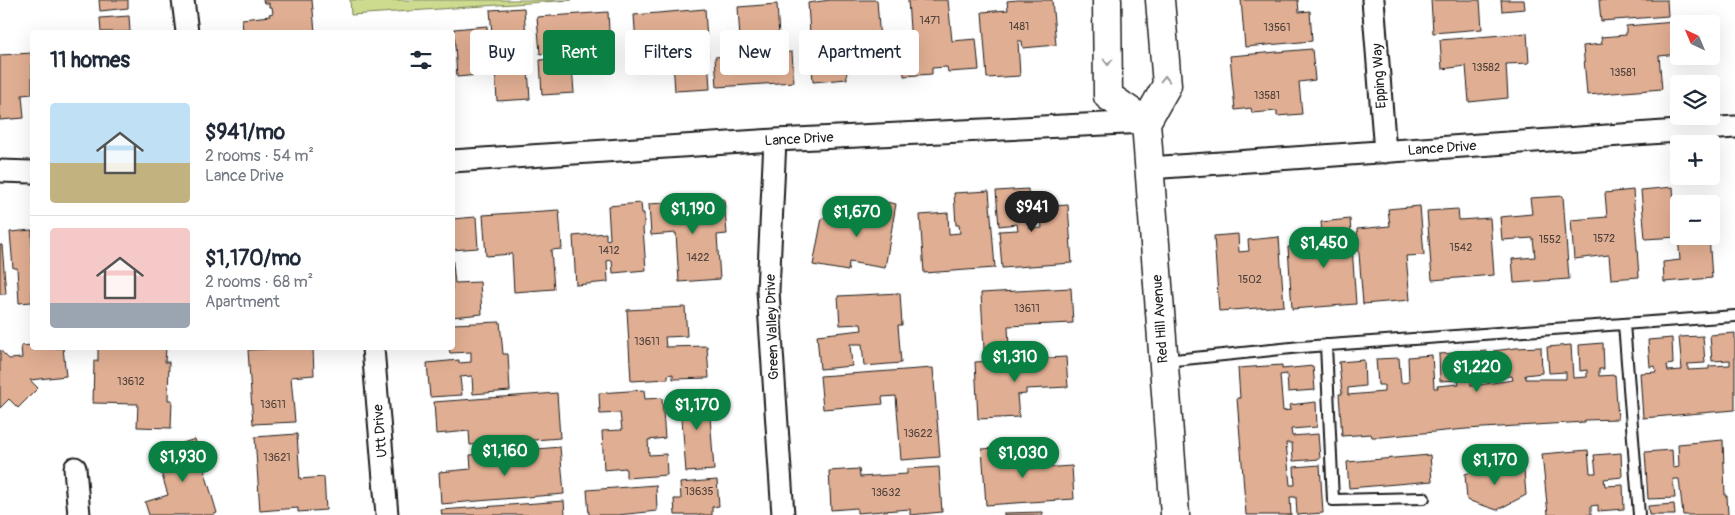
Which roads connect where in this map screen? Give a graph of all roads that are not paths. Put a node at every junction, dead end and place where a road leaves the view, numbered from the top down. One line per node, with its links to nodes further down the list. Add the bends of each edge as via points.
1 (183, 0): 5 (street)
2 (1108, 0): 6 (main road, one-way to 6, via 1108,96)
3 (1160, 0): 6 (main road, one-way to 3, via 1167,84)
4 (1373, 0): 9 (street, Epping Way)
5 (187, 30)
6 (1146, 122): 8 (street, Lance Drive); 11 (main road, Red Hill Avenue)
7 (1735, 127): 9 (street, Lance Drive)
8 (774, 140): 10 (street, Lance Drive); 23 (street, Green Valley Drive, via 768,291)
9 (1385, 152): 11 (street, Lance Drive)
10 (455, 161)
11 (1150, 168): 18 (main road, Red Hill Avenue)
12 (0, 171): 13 (street)
13 (30, 172)
14 (1735, 316): 15 (lane)
15 (1624, 324): 16 (lane); 25 (lane)
16 (1326, 345): 18 (lane); 20 (lane, via 1333,500)
17 (373, 350): 22 (street, Utt Drive)
18 (1163, 361): 24 (main road, Red Hill Avenue)
19 (75, 468): 21 (street)
20 (1424, 498)
21 (80, 515)
22 (387, 515)
23 (783, 515)
24 (1175, 515)
25 (1639, 515)

